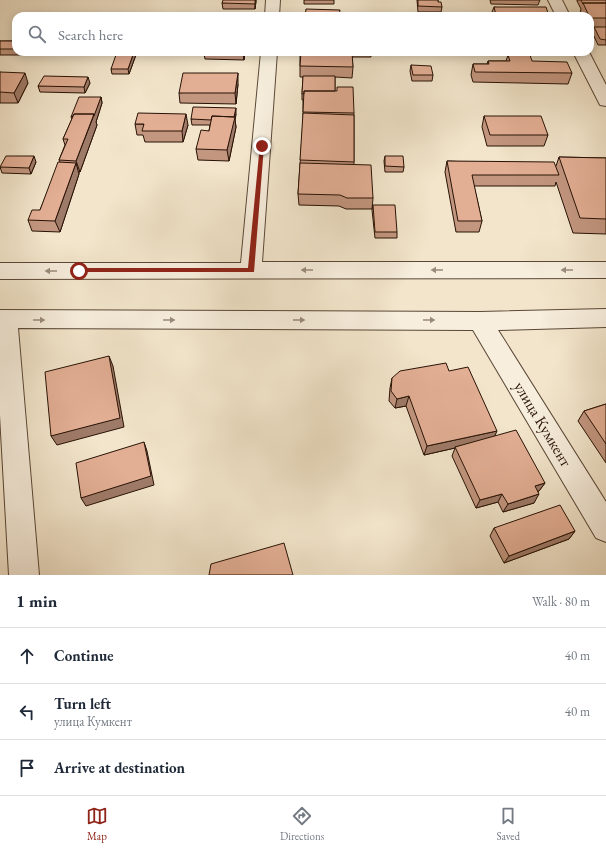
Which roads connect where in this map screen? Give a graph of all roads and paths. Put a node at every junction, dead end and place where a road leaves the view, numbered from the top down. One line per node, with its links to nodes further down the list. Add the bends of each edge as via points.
1 (274, 0): 3 (street)
2 (555, 0): 4 (street)
3 (272, 12)
4 (561, 12)
5 (269, 56): 8 (street)
6 (583, 56): 7 (street)
7 (606, 101)
8 (251, 270): 9 (street, one-way to 8); 10 (street, one-way to 10)
9 (606, 270)
10 (0, 271)
11 (606, 318): 13 (street)
12 (3, 319): 13 (street, one-way to 13); 15 (street)
13 (480, 320): 14 (street, улица Кумкент)
14 (606, 528)
15 (24, 575)

